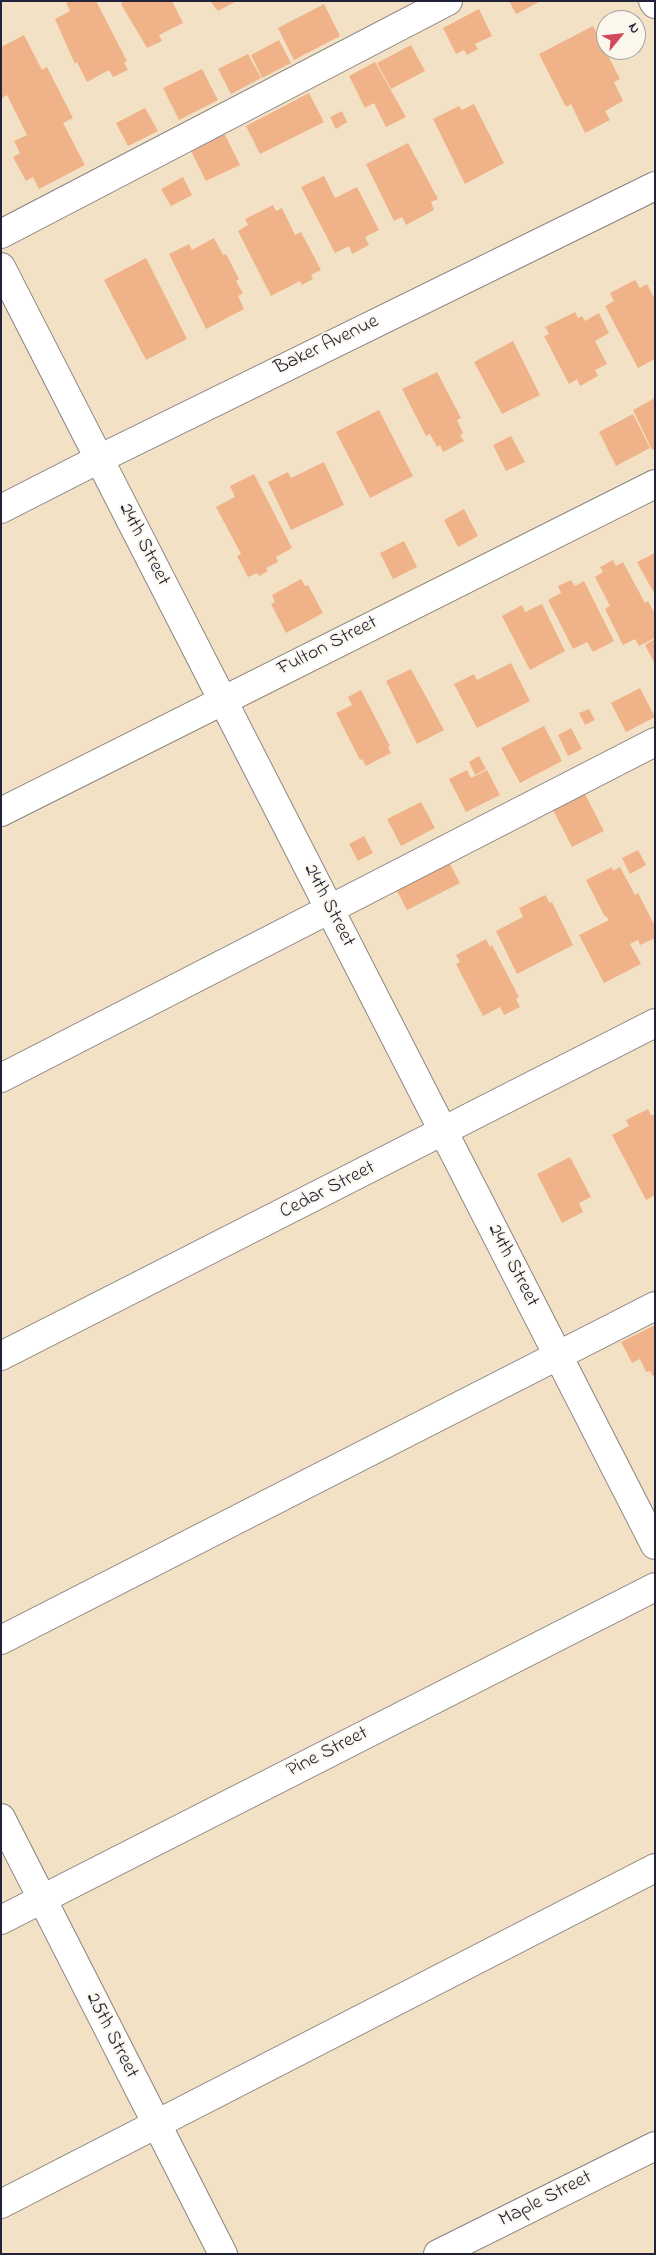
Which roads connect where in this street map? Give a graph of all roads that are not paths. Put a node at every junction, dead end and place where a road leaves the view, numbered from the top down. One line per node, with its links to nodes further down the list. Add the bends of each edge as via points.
1 (448, 1): 3 (street)
2 (655, 186): 5 (street, Baker Avenue)
3 (1, 234)
4 (1, 267): 5 (street, 24th Street)
5 (99, 459): 7 (street, Baker Avenue); 8 (street, 24th Street)
6 (655, 484): 8 (street, Fulton Street)
7 (1, 509)
8 (222, 699): 10 (street, Fulton Street); 11 (street, 24th Street)
9 (655, 742): 11 (street)
10 (1, 812)
11 (329, 909): 13 (street); 14 (street, 24th Street)
12 (655, 1023): 14 (street, Cedar Street)
13 (1, 1078)
14 (443, 1132): 16 (street, Cedar Street); 17 (street, 24th Street)
15 (655, 1306): 17 (street)
16 (1, 1356)
17 (558, 1356): 18 (street, 24th Street); 20 (street)
18 (655, 1545)
19 (655, 1586): 23 (street, Pine Street)
20 (1, 1640)
21 (1, 1818): 23 (street, 25th Street)
22 (655, 1868): 25 (street)
23 (41, 1899): 24 (street, Pine Street); 25 (street, 25th Street)
24 (1, 1920)
25 (156, 2124): 27 (street); 28 (street, 25th Street)
26 (655, 2146): 29 (street, Maple Street)
27 (1, 2204)
28 (223, 2254)
29 (438, 2254)

